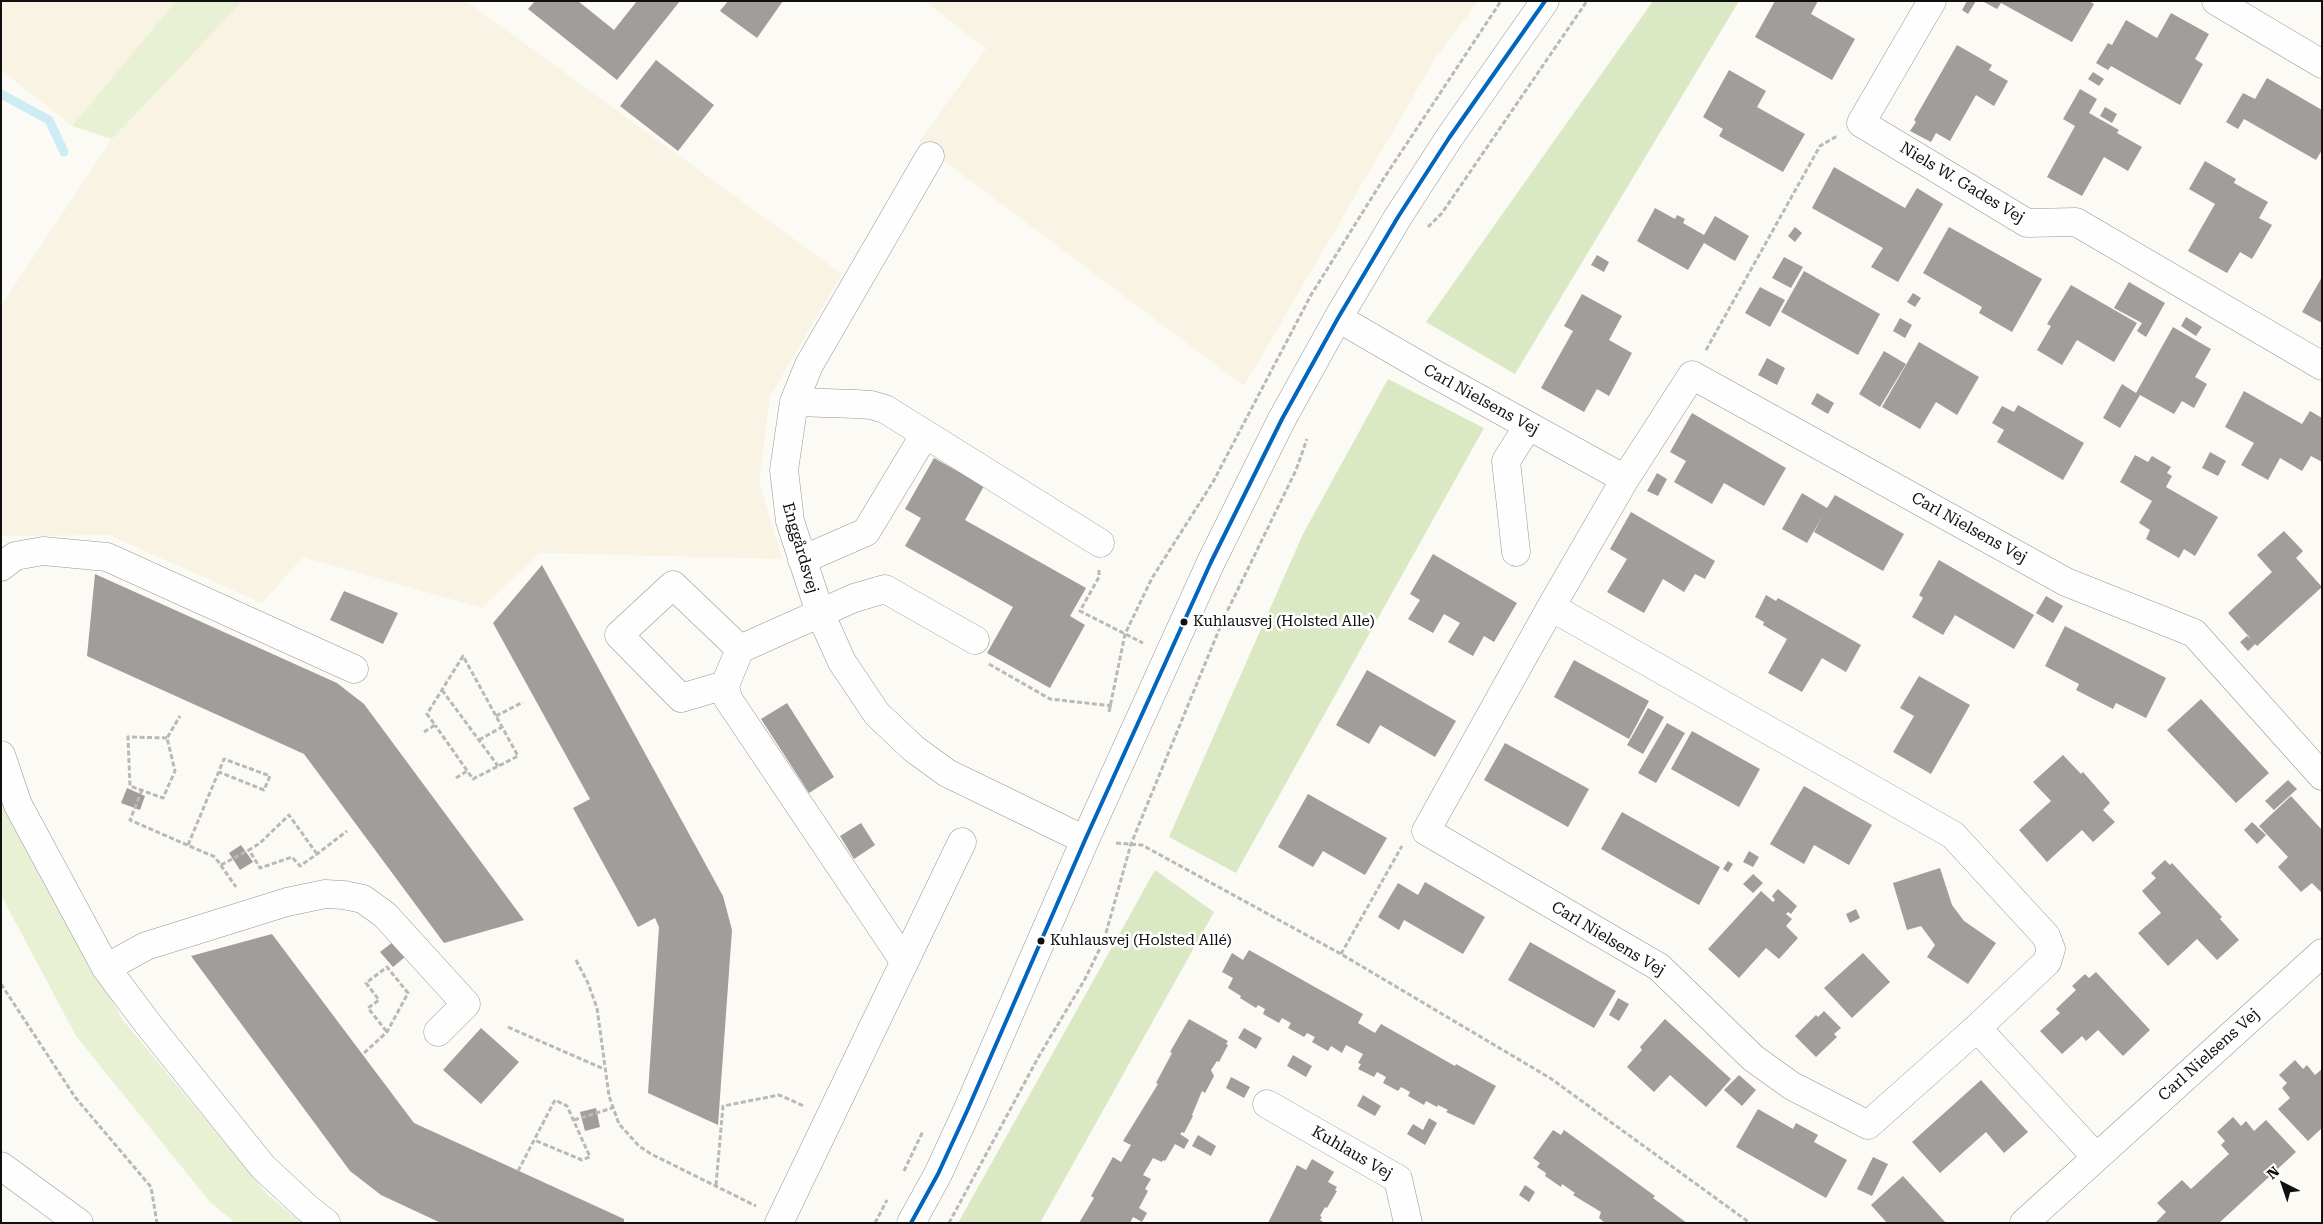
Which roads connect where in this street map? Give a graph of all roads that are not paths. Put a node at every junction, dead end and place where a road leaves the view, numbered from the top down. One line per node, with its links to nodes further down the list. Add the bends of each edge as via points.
1 (1545, 1): 6 (street, via 1448,138)
2 (1932, 1): 7 (street, Niels W. Gades Vej, via 1861,123 2027,224 2076,222)
3 (2216, 1): 4 (street)
4 (2322, 64)
5 (930, 156): 8 (street, Enggårdsvej, via 809,365)
6 (1338, 318): 9 (street, Carl Nielsens Vej); 24 (street, via 1237,509)
7 (2322, 366)
8 (794, 402): 10 (street, via 872,405 885,409); 14 (street, Enggårdsvej, via 785,478 790,521)
9 (1528, 426): 11 (street, Carl Nielsens Vej); 13 (street, via 1506,461)
10 (925, 434): 12 (street); 14 (street, via 866,532)
11 (1625, 479): 16 (street); 23 (street, Carl Nielsens Vej, via 1692,375 2066,582 2194,634)
12 (1100, 543)
13 (1516, 552)
14 (802, 560): 17 (street, Enggårdsvej)
15 (1, 567): 20 (street, via 15,556 43,551 107,557)
16 (1551, 607): 29 (street, Carl Nielsens Vej, via 1954,835 2046,936 2051,949 2047,962); 29 (street, Carl Nielsens Vej, via 1426,831 1660,967 1754,1058 1792,1086 1868,1125)
17 (820, 613): 18 (street, via 885,589); 19 (street); 24 (street, Enggårdsvej, via 842,662 877,714 914,749 947,772)
18 (975, 640)
19 (740, 650): 21 (street); 21 (street, via 673,586 620,635 681,698)
20 (354, 669)
21 (725, 685): 27 (street, via 728,699)
22 (1, 755): 28 (street, via 18,805)
23 (2322, 776)
24 (1085, 840): 37 (street, via 967,1112)
25 (962, 842): 27 (street)
26 (2322, 953): 32 (street, Carl Nielsens Vej)
27 (904, 961): 34 (street)
28 (106, 968): 30 (street, via 146,946 287,902 325,894 353,897 374,905 466,1004); 36 (street, via 263,1167)
29 (1977, 1028): 32 (street)
30 (438, 1032)
31 (1267, 1104): 38 (street, Kuhlaus Vej, via 1398,1179)
32 (2096, 1157): 39 (street, Carl Nielsens Vej)
33 (1, 1166): 35 (street)
34 (780, 1221)
35 (79, 1223)
36 (326, 1223)
37 (911, 1223)
38 (1408, 1223)
39 (2024, 1223)

